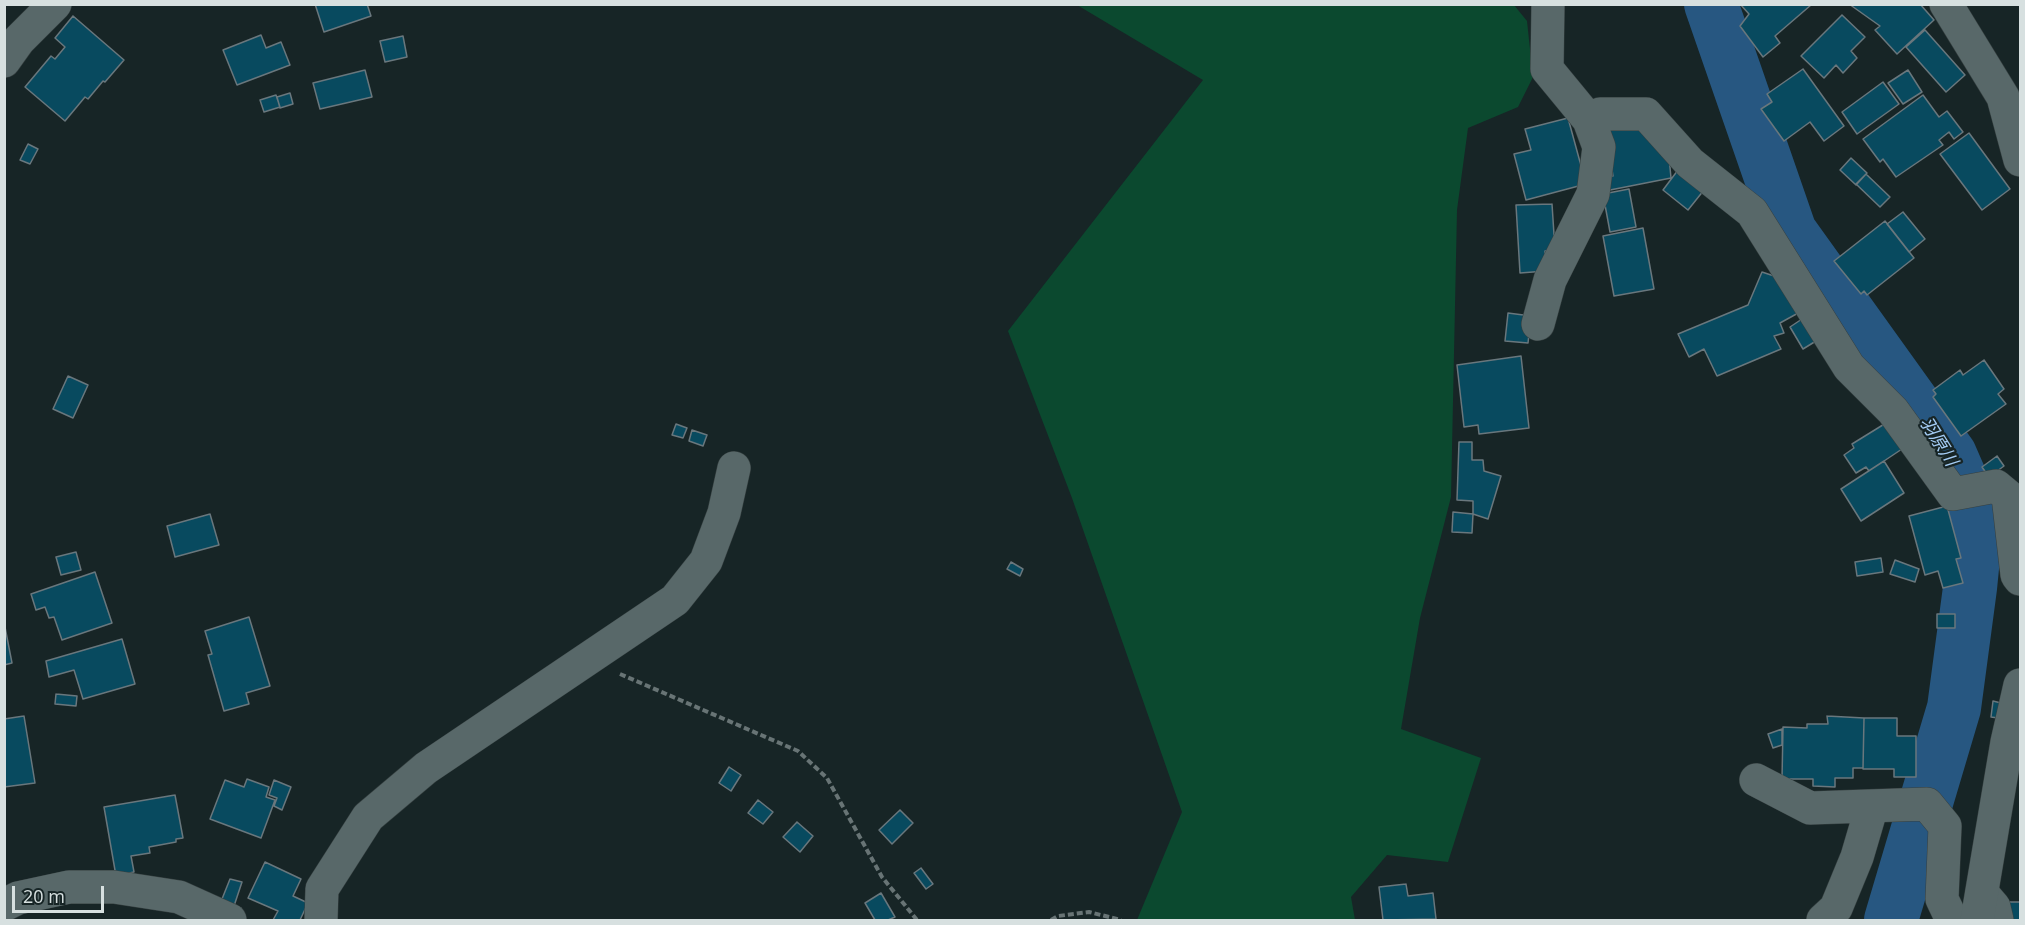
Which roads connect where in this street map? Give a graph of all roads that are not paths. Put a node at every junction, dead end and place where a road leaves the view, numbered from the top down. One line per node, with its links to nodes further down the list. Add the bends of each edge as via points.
1 (56, 4): 4 (street, via 19,40)
2 (1548, 4): 5 (street, via 1547,69)
3 (1946, 4): 6 (street, via 2003,98)
4 (4, 61)
5 (1590, 120): 7 (street, via 1599,147 1593,194 1550,280); 9 (street, via 1600,114 1646,114 1690,163 1752,212 1849,367 1893,411 1953,494 1996,486 2008,496)
6 (2020, 160)
7 (1538, 324)
8 (734, 468): 16 (street, via 724,513 705,561 675,600 426,768 368,817 322,889)
9 (2020, 579)
10 (2020, 685): 14 (street, via 2007,742)
11 (1756, 780): 12 (street, via 1810,808)
12 (1872, 806): 17 (street, via 1836,908); 18 (street, via 1927,804 1945,826 1942,899)
13 (4, 905): 15 (street, via 18,898 69,887 114,887 179,897)
14 (1985, 911)
15 (230, 921)
16 (321, 921)
17 (1823, 921)
18 (1952, 921)

